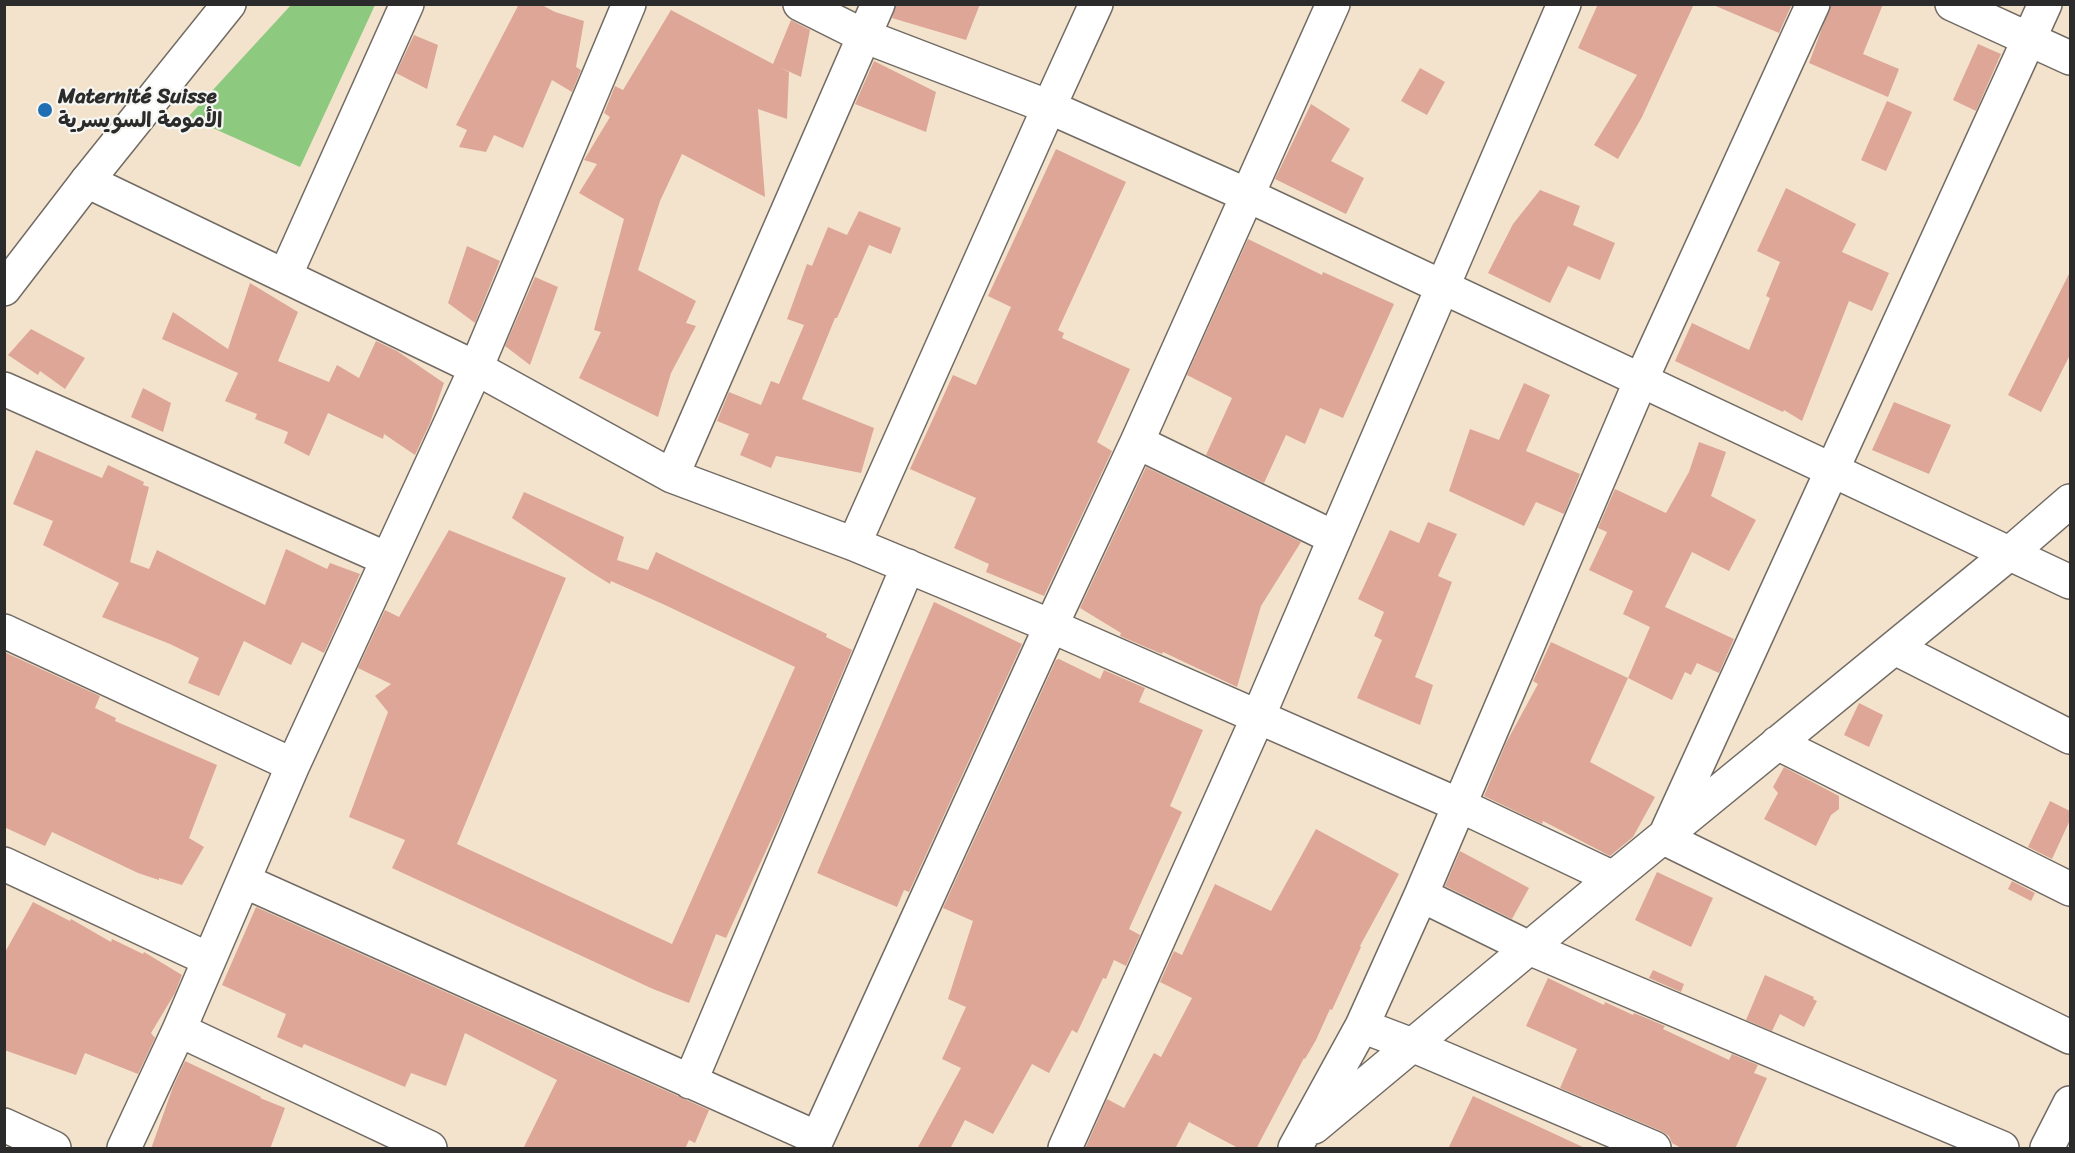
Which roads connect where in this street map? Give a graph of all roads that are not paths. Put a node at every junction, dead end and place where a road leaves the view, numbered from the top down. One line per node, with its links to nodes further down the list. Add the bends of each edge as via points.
1 (229, 4): 16 (street)
2 (407, 4): 18 (street)
3 (629, 4): 21 (street)
4 (800, 4): 12 (street)
5 (878, 4): 12 (street)
6 (1096, 4): 15 (street)
7 (1333, 4): 17 (street)
8 (1564, 4): 19 (street)
9 (1813, 4): 22 (street)
10 (1952, 4): 13 (street)
11 (2045, 4): 13 (street)
12 (864, 36): 15 (street); 26 (street)
13 (2029, 39): 14 (street); 25 (street)
14 (2070, 58)
15 (1049, 107): 17 (street); 29 (street)
16 (87, 181): 18 (street); 20 (street)
17 (1247, 195): 19 (street); 24 (street)
18 (285, 276): 21 (street)
19 (1444, 286): 22 (street); 28 (street)
20 (4, 289)
21 (476, 368): 26 (street); 31 (street)
22 (1641, 380): 25 (street); 41 (street)
23 (4, 389): 31 (street)
24 (1137, 442): 28 (street); 34 (street)
25 (1832, 470): 30 (street); 42 (street)
26 (672, 476): 29 (street)
27 (2070, 501): 30 (street)
28 (1335, 538): 37 (street)
29 (854, 544): 32 (street)
30 (2010, 553): 33 (street); 36 (street)
31 (387, 559): 40 (street)
32 (908, 566): 34 (street); 54 (street)
33 (2070, 582)
34 (1051, 626): 37 (street); 57 (street)
35 (4, 631): 40 (street)
36 (1895, 648): 38 (street); 39 (street)
37 (1258, 717): 41 (street); 62 (street)
38 (2070, 737)
39 (1777, 743): 42 (street); 46 (street)
40 (293, 765): 45 (street)
41 (1459, 805): 44 (street); 47 (street)
42 (1664, 838): 44 (street); 52 (street)
43 (4, 864): 49 (street)
44 (1613, 878): 48 (street)
45 (243, 881): 49 (street); 54 (street)
46 (2070, 889)
47 (1421, 895): 48 (street); 50 (street)
48 (1529, 948): 53 (street); 64 (street)
49 (208, 959): 51 (street)
50 (1362, 1026): 53 (street); 58 (street)
51 (179, 1030): 60 (street); 61 (street)
52 (2070, 1037)
53 (1412, 1045): 58 (street); 63 (street)
54 (690, 1082): 57 (street)
55 (2070, 1103): 65 (street)
56 (4, 1125): 59 (street)
57 (815, 1143)
58 (1300, 1146)
59 (54, 1149)
60 (124, 1149)
61 (430, 1149)
62 (1065, 1149)
63 (1654, 1149)
64 (2002, 1149)
65 (2047, 1149)

